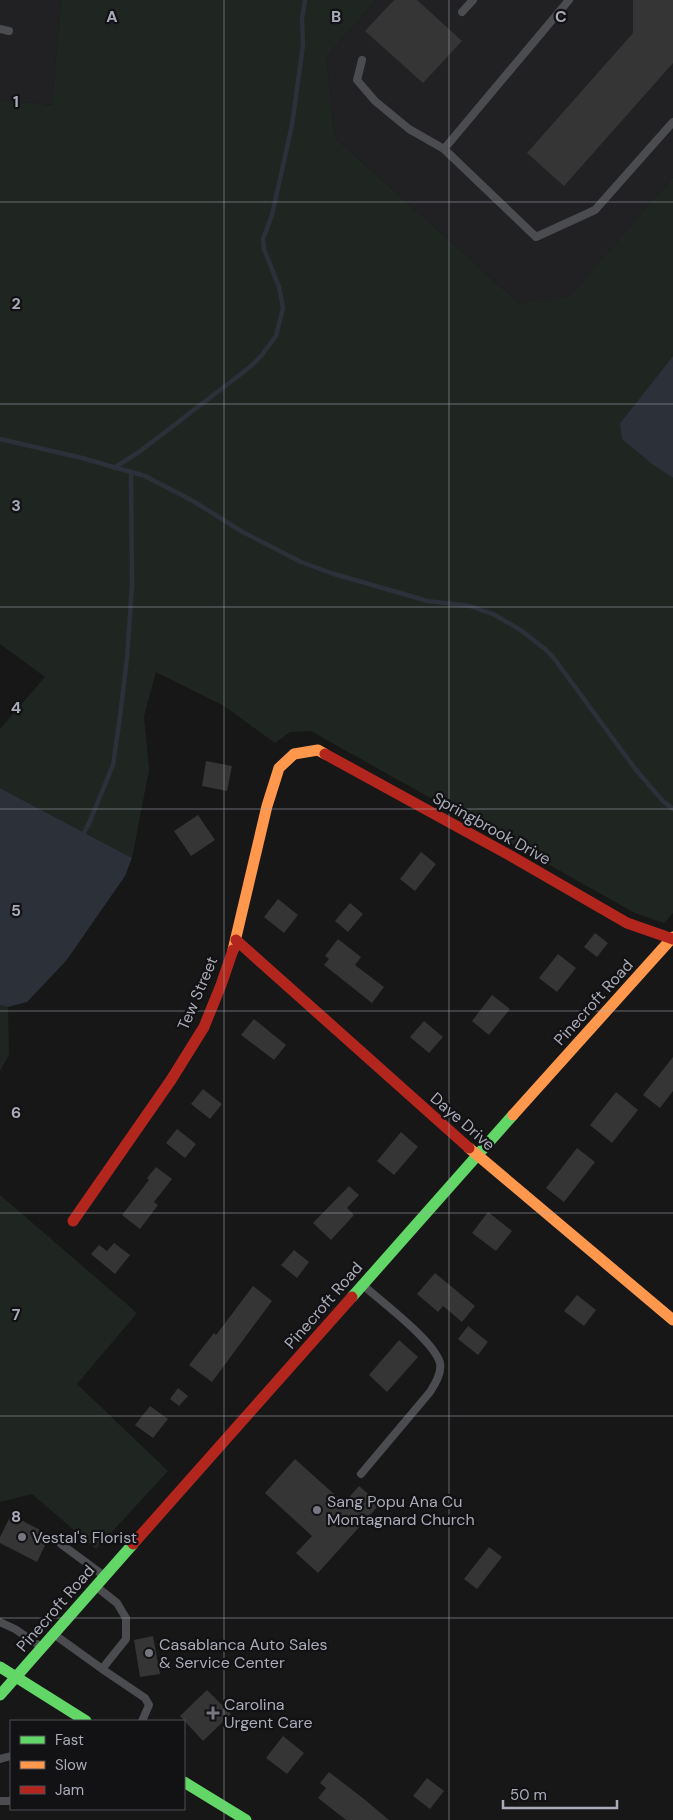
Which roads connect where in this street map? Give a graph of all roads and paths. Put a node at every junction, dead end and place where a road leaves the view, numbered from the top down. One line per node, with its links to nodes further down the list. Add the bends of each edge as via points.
1 (472, 0): 3 (lane)
2 (569, 0): 8 (lane)
3 (462, 12)
4 (0, 28): 5 (lane)
5 (9, 31)
6 (362, 60): 8 (lane, via 358,80 375,101 409,129)
7 (673, 122): 8 (lane, via 595,210 536,237)
8 (444, 149)
9 (294, 754): 10 (street, Springbrook Drive, via 318,750 627,922); 11 (street, Tew Street, via 279,768 267,806)
10 (673, 938): 12 (street, Pinecroft Road)
11 (236, 940): 12 (street, Daye Drive); 13 (street, Tew Street, via 204,1026 171,1080)
12 (477, 1155): 14 (street, Pinecroft Road); 15 (street, Daye Drive)
13 (73, 1221)
14 (362, 1285): 16 (lane, via 433,1349 440,1364 430,1392); 18 (street, Pinecroft Road)
15 (673, 1320)
16 (361, 1474)
17 (61, 1544): 18 (lane)
18 (105, 1576): 19 (street, Pinecroft Road)
19 (96, 1586): 21 (street, Pinecroft Road); 24 (lane, via 117,1603 126,1618 126,1639)
20 (0, 1622): 22 (lane)
21 (54, 1634): 22 (street, Pinecroft Road); 24 (lane)
22 (42, 1647): 25 (street, Pinecroft Road)
23 (0, 1667): 25 (street)
24 (102, 1669): 28 (lane, via 145,1698 149,1705)
25 (16, 1677): 26 (street, Pinecroft Road); 27 (street)
26 (0, 1695)
27 (84, 1720)
28 (142, 1720)
29 (185, 1783): 30 (street)
30 (246, 1820)

